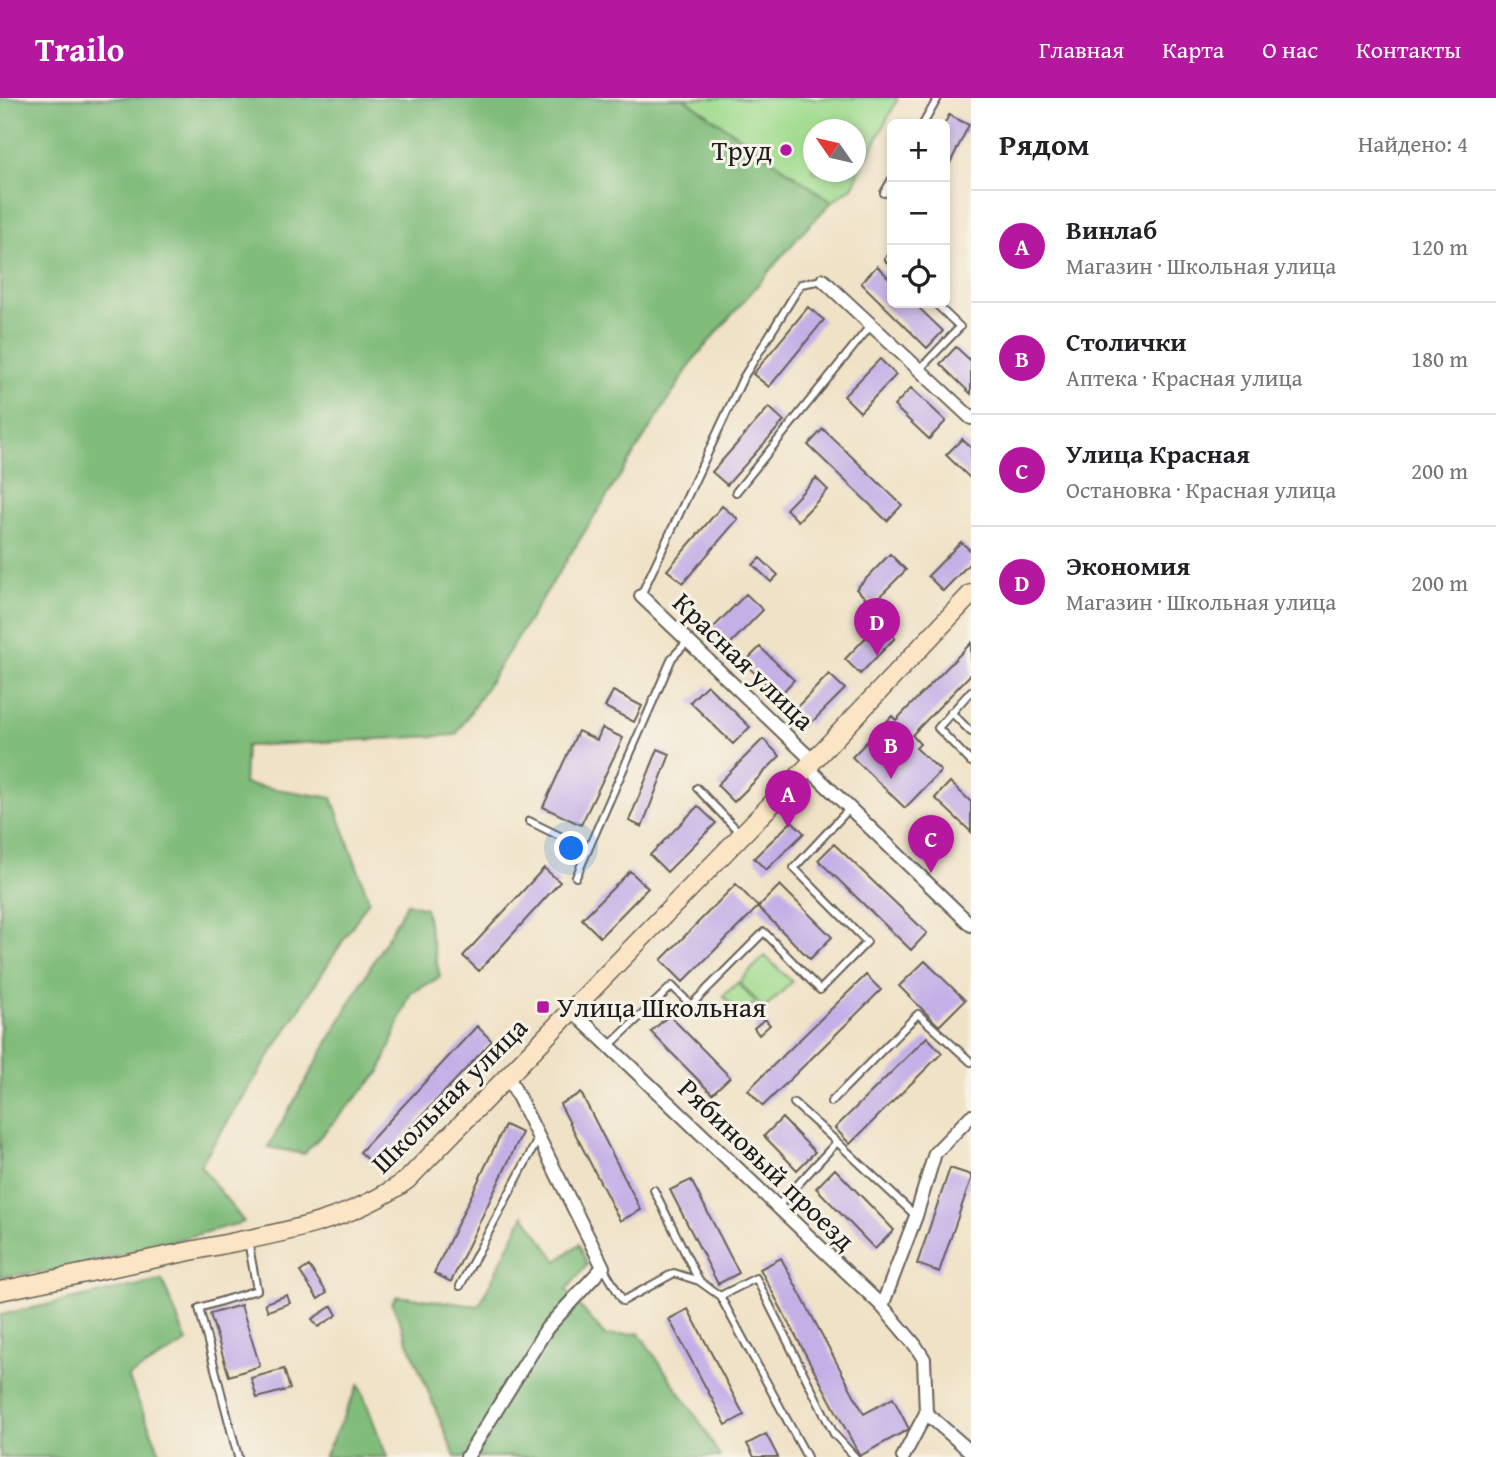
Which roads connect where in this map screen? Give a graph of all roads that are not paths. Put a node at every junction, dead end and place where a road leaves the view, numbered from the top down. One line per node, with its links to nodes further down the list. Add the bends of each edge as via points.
1 (938, 98): 2 (lane)
2 (926, 119)
3 (890, 182): 4 (lane)
4 (884, 194)
5 (823, 280): 7 (street); 12 (lane, via 801,284 743,378)
6 (939, 308): 8 (lane, via 960,327)
7 (871, 325): 8 (street); 10 (lane)
8 (919, 370): 9 (street)
9 (971, 418)
10 (736, 492)
11 (971, 594): 18 (street, Школьная улица)
12 (641, 596): 13 (street, Красная улица)
13 (688, 641): 18 (street, Красная улица); 23 (lane, via 672,658)
14 (971, 691): 15 (lane)
15 (951, 712): 16 (lane); 17 (lane, via 938,728)
16 (971, 732)
17 (971, 762)
18 (810, 764): 20 (street, Красная улица); 22 (street, Школьная улица)
19 (696, 788): 22 (lane)
20 (849, 809): 25 (street, Красная улица); 27 (lane, via 794,868 867,943 820,990 764,932 691,1005 672,986)
21 (529, 821): 23 (lane)
22 (741, 834): 26 (street, Школьная улица)
23 (588, 850): 24 (lane)
24 (576, 877)
25 (971, 925)
26 (571, 1010): 27 (street, Рябиновый проезд); 29 (street, Школьная улица)
27 (609, 1046): 36 (street, Рябиновый проезд)
28 (971, 1062): 30 (lane, via 918,1014)
29 (508, 1076): 33 (street); 38 (street, Школьная улица, via 407,1180 387,1194 342,1216)
30 (831, 1102)
31 (794, 1103): 34 (lane)
32 (971, 1116): 37 (street, via 935,1153)
33 (539, 1137): 39 (street); 41 (lane)
34 (837, 1142): 36 (lane); 37 (lane)
35 (654, 1190): 40 (lane)
36 (777, 1207): 44 (street, Рябиновый проезд)
37 (916, 1216): 44 (street)
38 (248, 1239): 42 (street, Школьная улица); 47 (lane, via 257,1290 199,1308)
39 (603, 1267): 40 (lane, via 623,1301 674,1273); 48 (street, via 547,1328)
40 (699, 1281): 43 (lane)
41 (460, 1286)
42 (0, 1290)
43 (720, 1296): 49 (lane); 50 (lane, via 756,1278 834,1434)
44 (882, 1306): 45 (street, Рябиновый проезд, via 924,1359)
45 (926, 1413): 46 (street); 51 (street)
46 (971, 1452)
47 (238, 1457)
48 (467, 1457)
49 (807, 1457)
50 (855, 1457)
51 (903, 1457)

